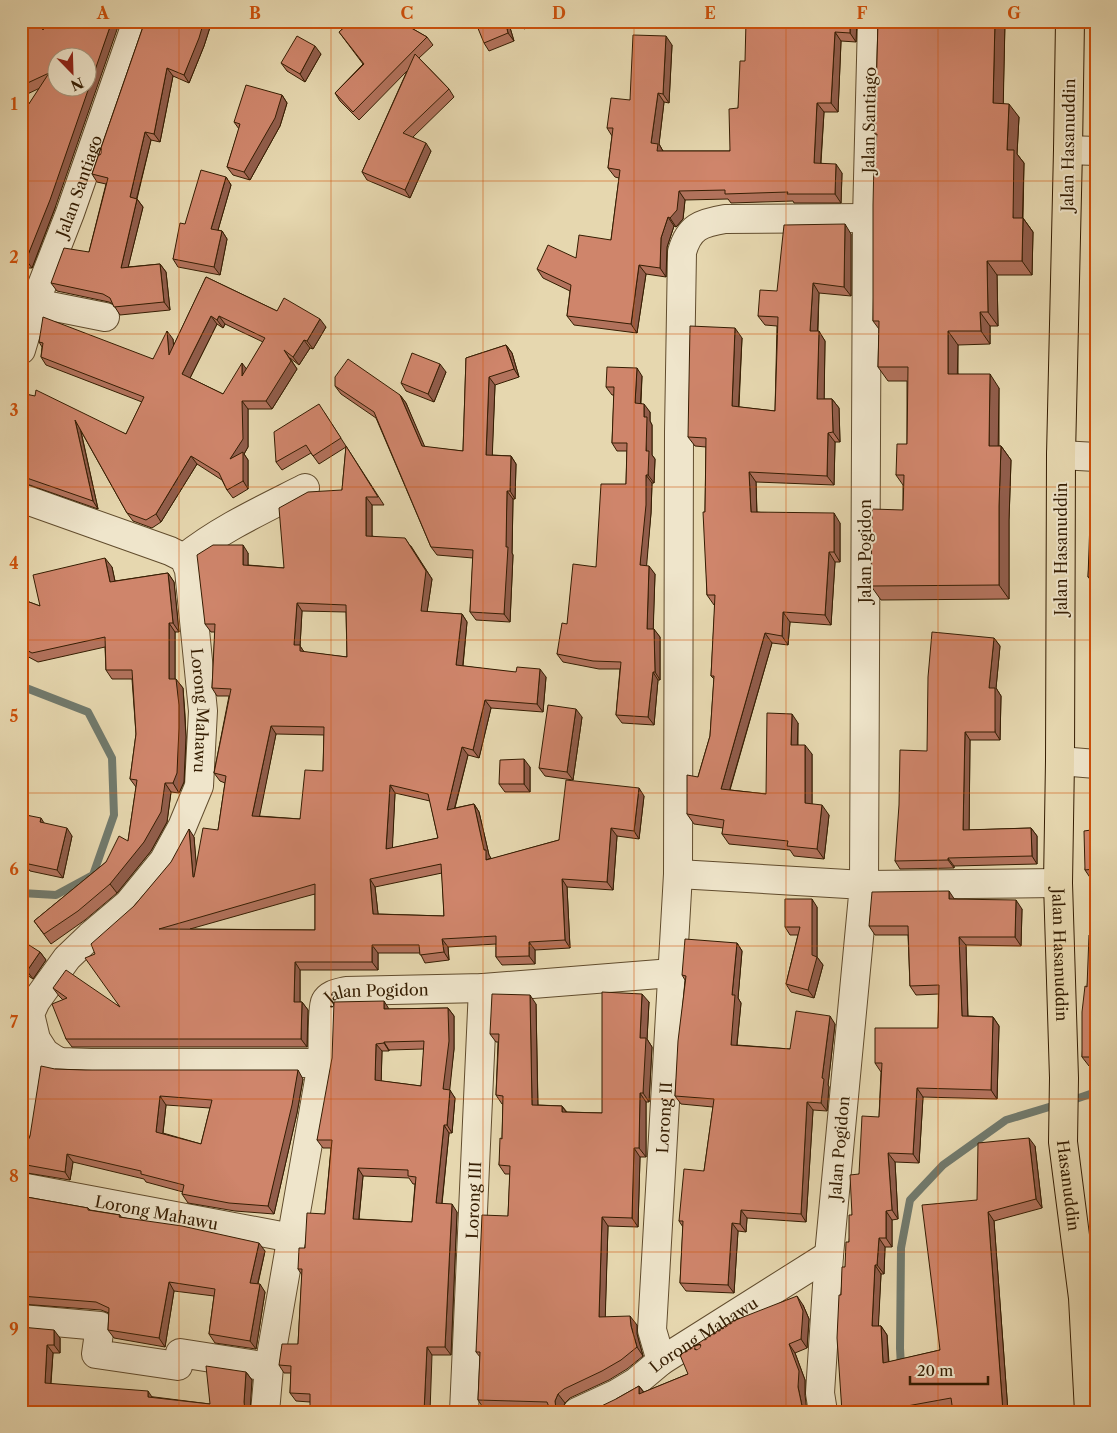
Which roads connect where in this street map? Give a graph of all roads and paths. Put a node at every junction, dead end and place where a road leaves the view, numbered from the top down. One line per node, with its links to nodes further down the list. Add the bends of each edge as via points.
1 (137, 21): 7 (street, Jalan Santiago, via 70,213)
2 (872, 21): 6 (street, Jalan Santiago)
3 (1070, 21): 4 (highway, Jalan Hasanuddin)
4 (1068, 150): 5 (street); 10 (highway, Jalan Hasanuddin)
5 (1096, 150)
6 (867, 218): 17 (street, Lorong II, via 714,221 700,225 685,242 682,252); 19 (street, Jalan Pogidon)
7 (32, 295): 8 (street); 9 (street, Jalan Santiago)
8 (105, 317)
9 (21, 350)
10 (1061, 455): 11 (street); 15 (highway, Jalan Hasanuddin)
11 (1096, 457)
12 (305, 488): 14 (street, via 227,528)
13 (21, 498): 14 (street)
14 (184, 558): 22 (street, Lorong Mahawu, via 203,711 199,786 164,860 128,904 67,958 36,1001 30,1014)
15 (1060, 760): 16 (street); 18 (highway, Jalan Hasanuddin)
16 (1096, 764)
17 (678, 874): 19 (street); 20 (street, Lorong II)
18 (1058, 883): 19 (street); 24 (highway, Jalan Hasanuddin)
19 (864, 884): 28 (street, Jalan Pogidon)
20 (672, 973): 21 (street, Jalan Pogidon); 31 (street, Lorong II, via 652,1330)
21 (483, 988): 23 (street, Jalan Pogidon, via 346,991 330,996 324,1002); 34 (street, Lorong III)
22 (38, 1050): 23 (street, via 62,1062); 25 (street)
23 (322, 1063): 27 (street, Jalan Pogidon)
24 (1064, 1078): 29 (highway, Hasanuddin, via 1063,1142)
25 (21, 1140)
26 (21, 1187): 27 (street, Lorong Mahawu)
27 (292, 1238): 32 (street, Jalan Pogidon)
28 (829, 1255): 31 (street, Lorong Mahawu); 36 (street, Jalan Pogidon, via 820,1393)
29 (1089, 1297): 37 (highway, Hasanuddin)
30 (21, 1319): 32 (street, via 100,1326 96,1354 178,1366 180,1353)
31 (661, 1361): 35 (street, Lorong Mahawu, via 629,1386)
32 (270, 1367): 33 (street, Jalan Pogidon)
33 (265, 1412)
34 (464, 1412)
35 (577, 1412)
36 (823, 1412)
37 (1089, 1412)

